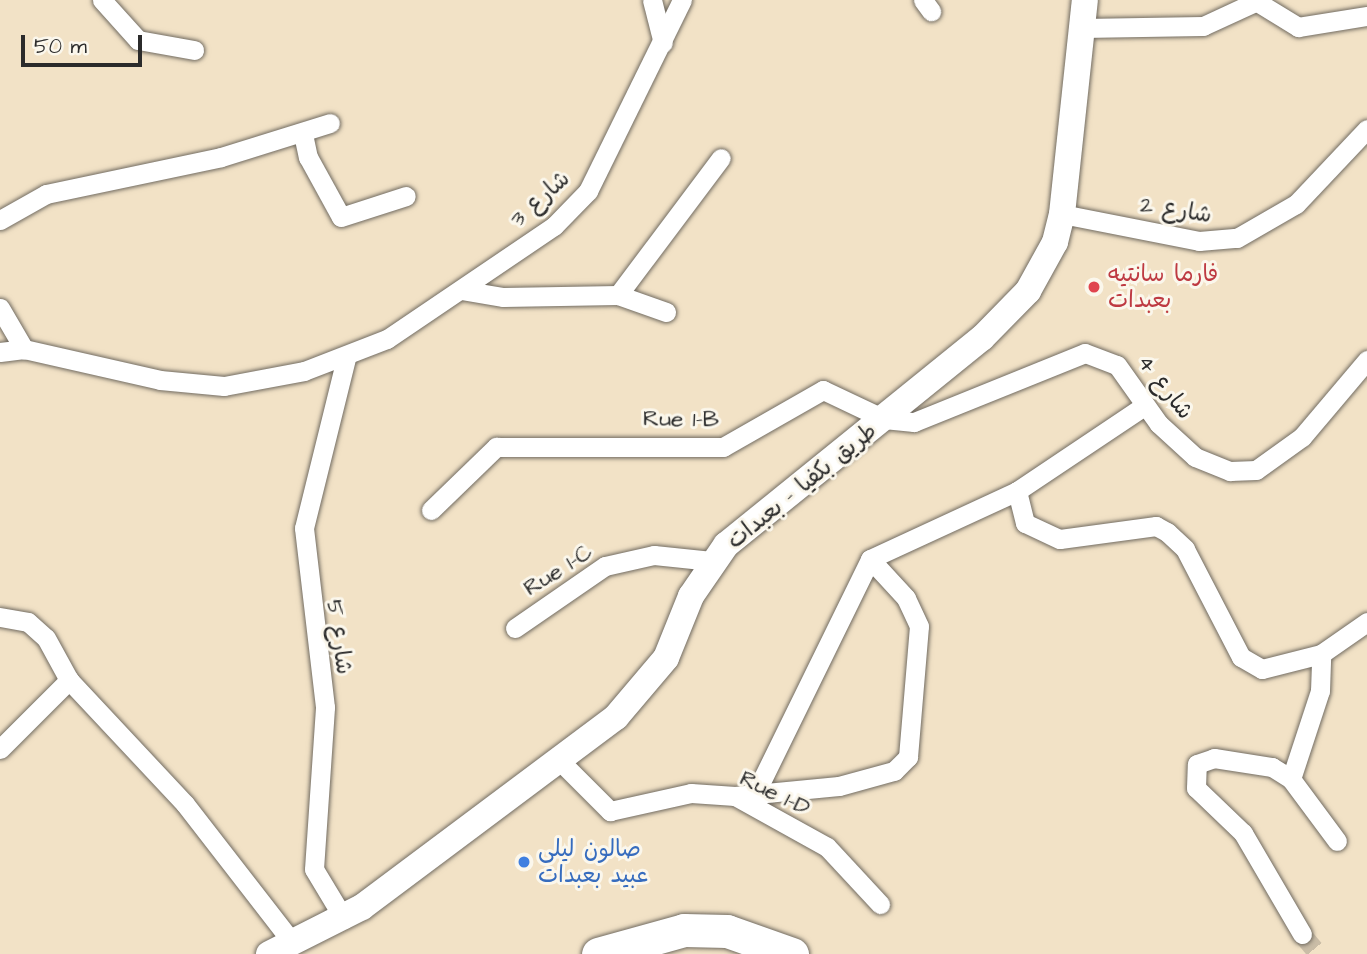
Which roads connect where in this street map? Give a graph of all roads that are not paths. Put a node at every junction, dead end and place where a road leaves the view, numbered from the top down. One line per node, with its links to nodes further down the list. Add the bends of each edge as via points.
1 (102, 0): 9 (street, via 138,40)
2 (652, 0): 8 (street)
3 (682, 0): 8 (street, شارع 3)
4 (1085, 0): 7 (main road, طريق بكفيا - بعبدات)
5 (1254, 1): 6 (street, via 1298,27); 7 (street, via 1215,24)
6 (1367, 16)
7 (1082, 28): 15 (main road, طريق بكفيا - بعبدات)
8 (663, 43): 17 (street, شارع 3, via 588,191 554,226)
9 (194, 50)
10 (330, 123): 12 (street)
11 (1367, 129): 15 (street, شارع 2, via 1296,204 1237,238 1199,241)
12 (303, 134): 14 (street, via 308,157 341,217); 16 (street, via 46,194)
13 (721, 158): 18 (street)
14 (406, 196)
15 (1062, 214): 26 (main road, طريق بكفيا - بعبدات, via 1055,242 1028,291)
16 (0, 220)
17 (461, 290): 18 (street, via 503,297); 23 (street, شارع 3, via 387,339)
18 (618, 295): 20 (street)
19 (0, 308): 21 (street)
20 (666, 312)
21 (24, 349): 22 (street); 23 (street, شارع 3, via 159,380 224,386)
22 (0, 352)
23 (346, 358): 43 (street, شارع 5, via 304,528 325,707 314,869)
24 (1367, 360): 25 (street, شارع 4, via 1302,437 1256,470 1230,471 1195,457)
25 (1144, 406): 26 (street, شارع 4, via 1117,365 1085,353 935,418); 27 (street)
26 (884, 419): 28 (street, Rue 1-B, via 823,390 723,447 496,447); 30 (main road, طريق بكفيا - بعبدات, via 758,516)
27 (1017, 491): 29 (street); 34 (street, via 1025,523 1048,537 1156,526 1177,539 1250,664 1276,669)
28 (431, 510)
29 (870, 559): 39 (street); 39 (street, via 906,598 919,626 908,757 894,771 839,786)
30 (712, 561): 33 (street, Rue 1-C, via 654,555 605,566); 37 (main road, طريق بكفيا - بعبدات, via 654,677)
31 (0, 617): 35 (street, via 28,622 46,638)
32 (1367, 622): 34 (street)
33 (515, 628)
34 (1321, 654): 38 (street, via 1320,691)
35 (69, 680): 36 (street); 45 (street, via 186,804)
36 (0, 749)
37 (560, 761): 40 (street, Rue 1-D, via 610,811 691,793); 43 (main road, طريق بكفيا - بعبدات)
38 (1291, 779): 41 (street); 44 (street, via 1272,768 1214,758 1197,764 1193,777 1243,832)
39 (757, 790): 40 (street)
40 (735, 796): 42 (street, Rue 1-D, via 827,847)
41 (1337, 841)
42 (880, 904)
43 (344, 919): 45 (main road, طريق بكفيا - بعبدات)
44 (1302, 934)
45 (293, 943): 46 (main road, طريق بكفيا - بعبدات)
46 (268, 954)
47 (598, 954): 48 (highway, via 659,933 705,930)
48 (792, 954)

